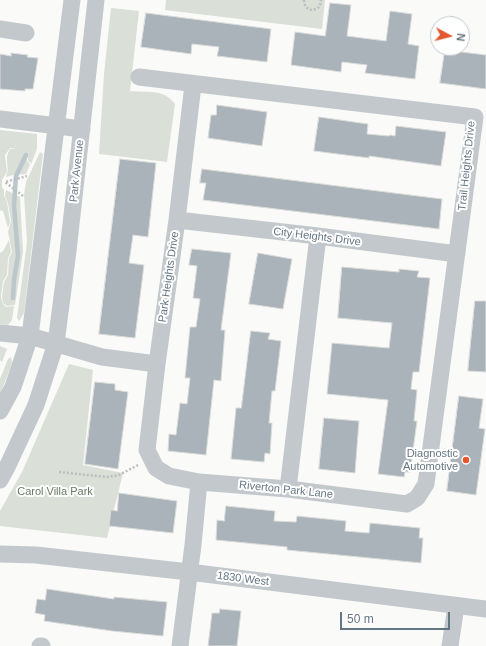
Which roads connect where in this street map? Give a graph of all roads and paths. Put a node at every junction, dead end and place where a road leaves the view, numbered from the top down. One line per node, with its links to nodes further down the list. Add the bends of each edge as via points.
1 (72, 0): 10 (street)
2 (96, 0): 11 (street, Park Avenue)
3 (304, 0): 4 (path, via 307,8 312,10 320,6)
4 (321, 0)
5 (0, 29): 6 (street)
6 (26, 32)
7 (139, 77): 8 (street, Trail Heights Drive)
8 (193, 85): 14 (street, Park Heights Drive); 16 (street, Trail Heights Drive, via 475,117)
9 (0, 119): 10 (street)
10 (56, 126): 11 (street); 18 (street)
11 (82, 129): 19 (street, Park Avenue)
12 (27, 176): 13 (path, via 4,182)
13 (22, 196)
14 (177, 220): 15 (street, City Heights Drive); 20 (street, Park Heights Drive)
15 (318, 236): 16 (street, City Heights Drive); 27 (street)
16 (457, 254): 28 (street, Trail Heights Drive, via 426,484)
17 (0, 333): 18 (street)
18 (30, 336): 19 (street); 21 (street, via 13,387)
19 (56, 342): 20 (street, via 102,357); 25 (street, Park Avenue, via 36,405)
20 (157, 364): 23 (street, Park Heights Drive, via 147,450)
21 (0, 411)
22 (140, 463): 24 (path, via 118,475 107,477)
23 (156, 468): 26 (street, Riverton Park Lane, via 169,476)
24 (59, 472)
25 (0, 480)
26 (199, 482): 27 (street, Riverton Park Lane); 30 (street)
27 (288, 489): 28 (street, Riverton Park Lane, via 407,504)
28 (417, 498)
29 (0, 554): 30 (street, 1830 West, via 36,555)
30 (189, 572): 31 (street, 1830 West); 33 (street)
31 (456, 606): 32 (street, 1830 West); 34 (street)
32 (486, 610)
33 (180, 646)
34 (450, 646)

